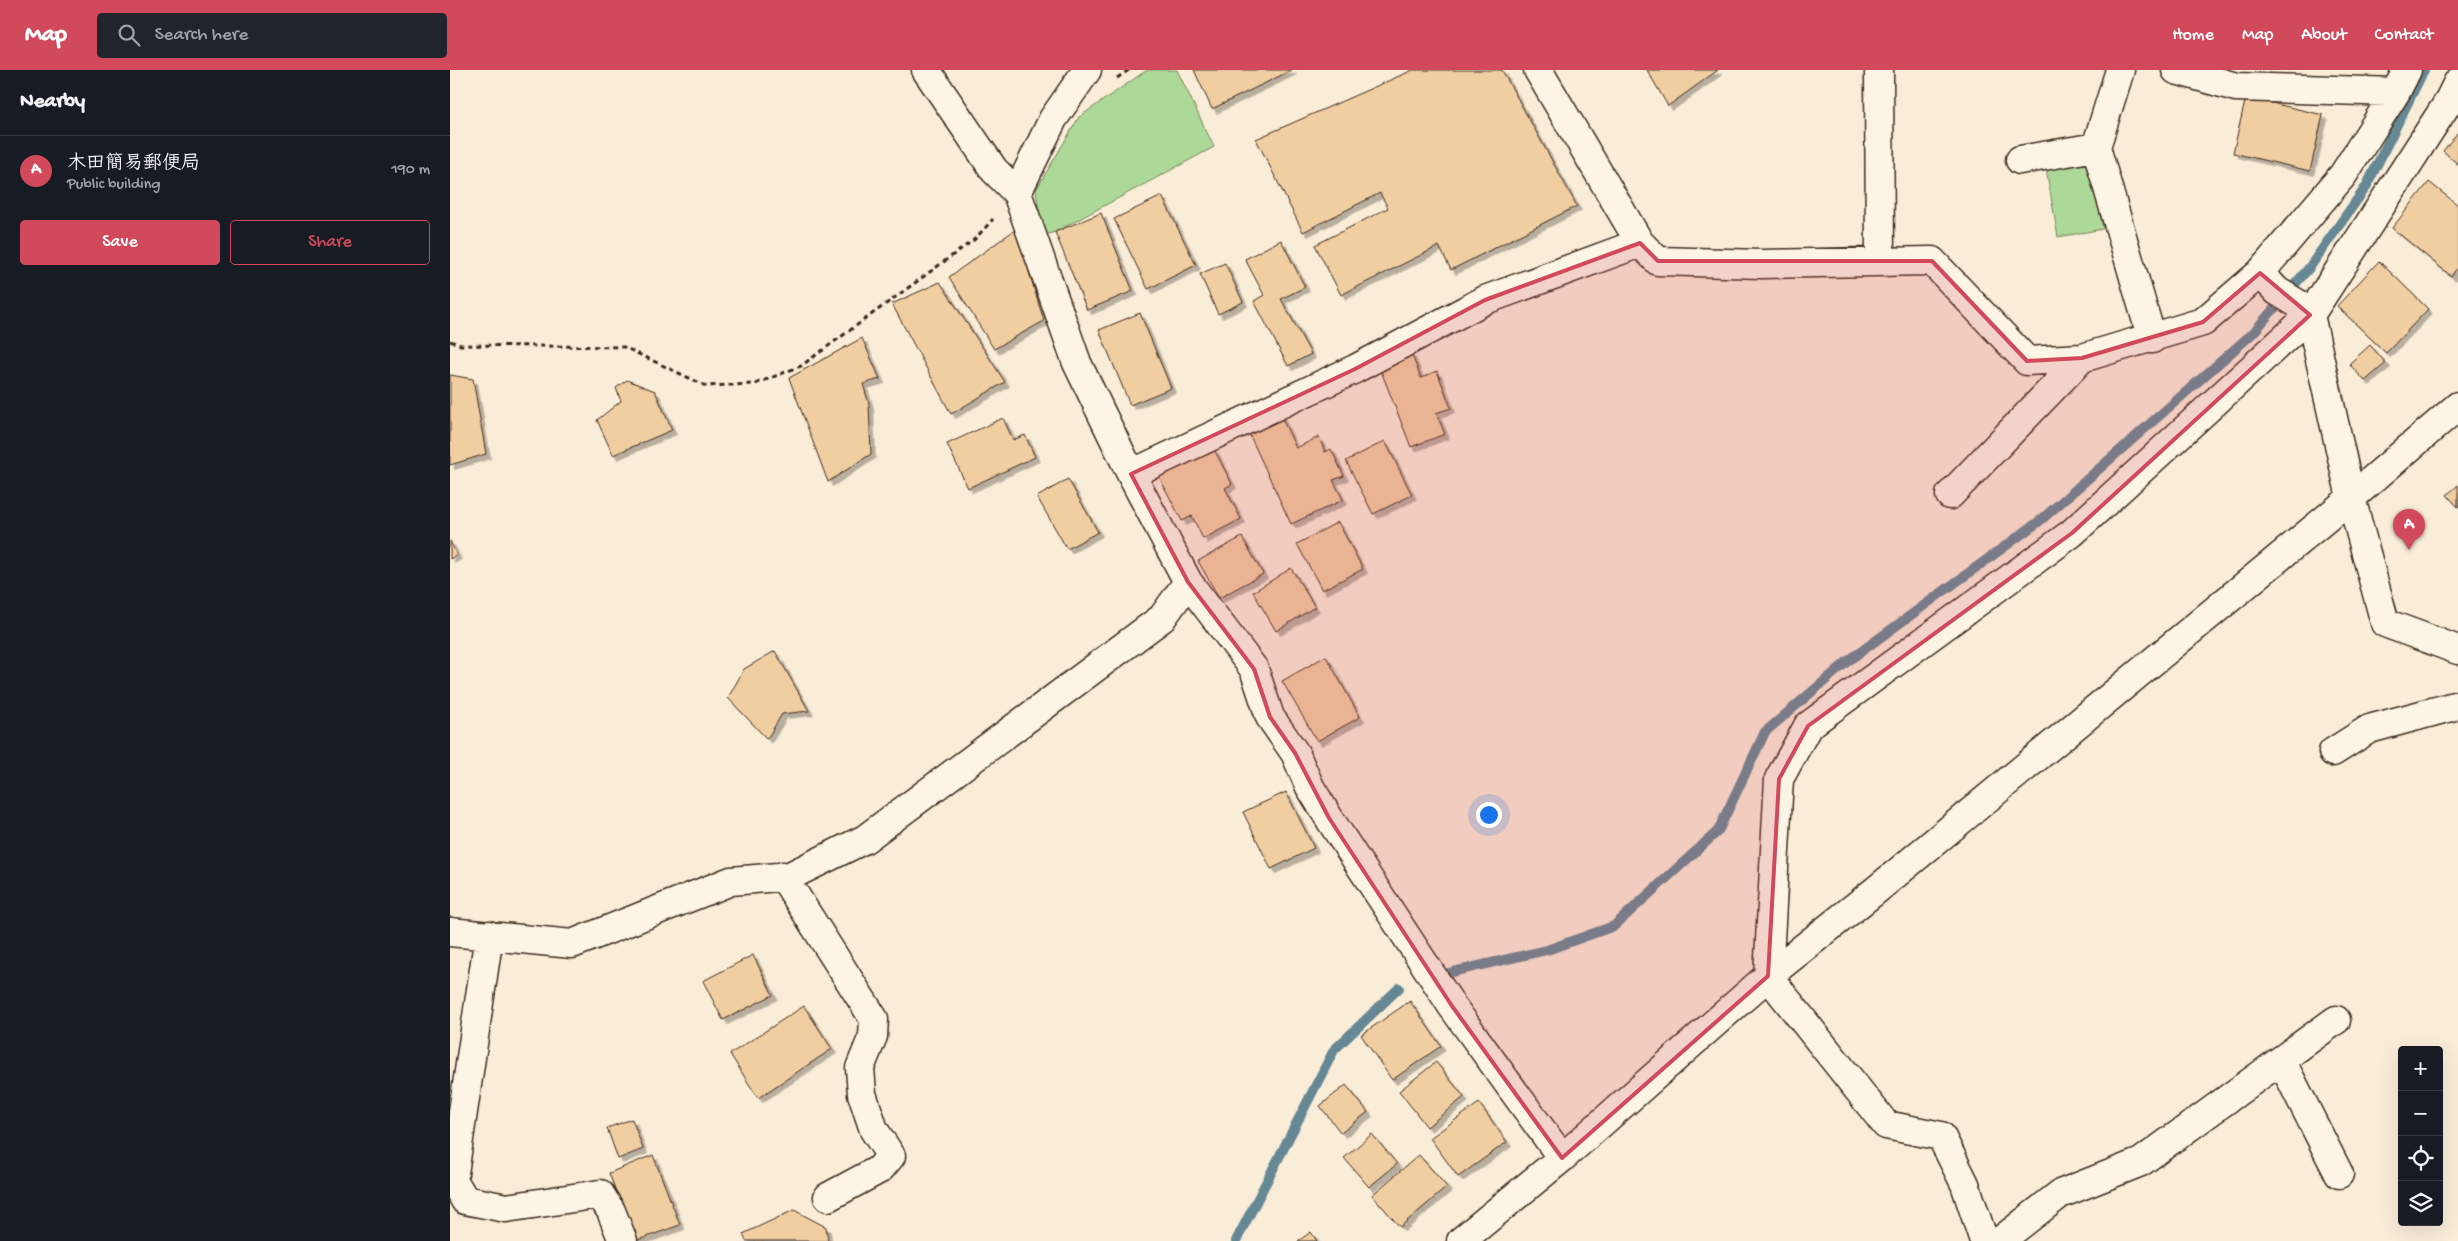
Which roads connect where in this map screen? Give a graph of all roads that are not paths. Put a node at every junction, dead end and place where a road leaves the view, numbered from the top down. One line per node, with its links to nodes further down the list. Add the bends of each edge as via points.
1 (926, 70): 11 (street, via 994,170)
2 (1087, 70): 11 (street, via 1053,118)
3 (1538, 70): 12 (street)
4 (1879, 70): 13 (street)
5 (2120, 70): 9 (street)
6 (2176, 70): 7 (street, via 2236,86)
7 (2402, 81): 14 (street, via 2343,175)
8 (2458, 82): 15 (street, via 2447,104)
9 (2096, 147): 10 (street); 16 (street)
10 (2020, 160)
11 (1017, 192): 19 (street, via 1077,363)
12 (1640, 243): 13 (street, via 1658,261 1768,264); 19 (street, via 1485,300 1355,369)
13 (1880, 261): 17 (street, via 1932,261 2027,361)
14 (2269, 282): 15 (street); 16 (street, via 2203,322)
15 (2305, 310): 21 (street); 29 (street, via 2072,533 1808,726 1779,780)
16 (2152, 339): 17 (street)
17 (2082, 358): 20 (street)
18 (2458, 406): 21 (street)
19 (1132, 474): 22 (street)
20 (1950, 495)
21 (2351, 498): 23 (street, via 2385,623); 29 (street)
22 (1188, 582): 26 (street, via 1162,618 865,839 790,876); 32 (street, via 1254,669 1270,717 1295,753 1329,818 1452,1006)
23 (2458, 650)
24 (2458, 705): 25 (street, via 2369,728)
25 (2333, 752)
26 (783, 876): 28 (street, via 732,881 572,944); 34 (street, via 874,1020 873,1036 860,1068 862,1094 874,1130 891,1156 880,1169)
27 (450, 932): 28 (street)
28 (489, 935): 35 (street, via 453,1180 465,1200 506,1208 600,1194 611,1210)
29 (1768, 976): 32 (street); 37 (street, via 1886,1125 1941,1136 1965,1184)
30 (2336, 1020): 31 (street)
31 (2281, 1060): 33 (street); 38 (street, via 2141,1162 2060,1194)
32 (1562, 1158): 36 (street)
33 (2339, 1174)
34 (828, 1197)
35 (623, 1241)
36 (1461, 1241)
37 (1984, 1241)
38 (2000, 1241)

